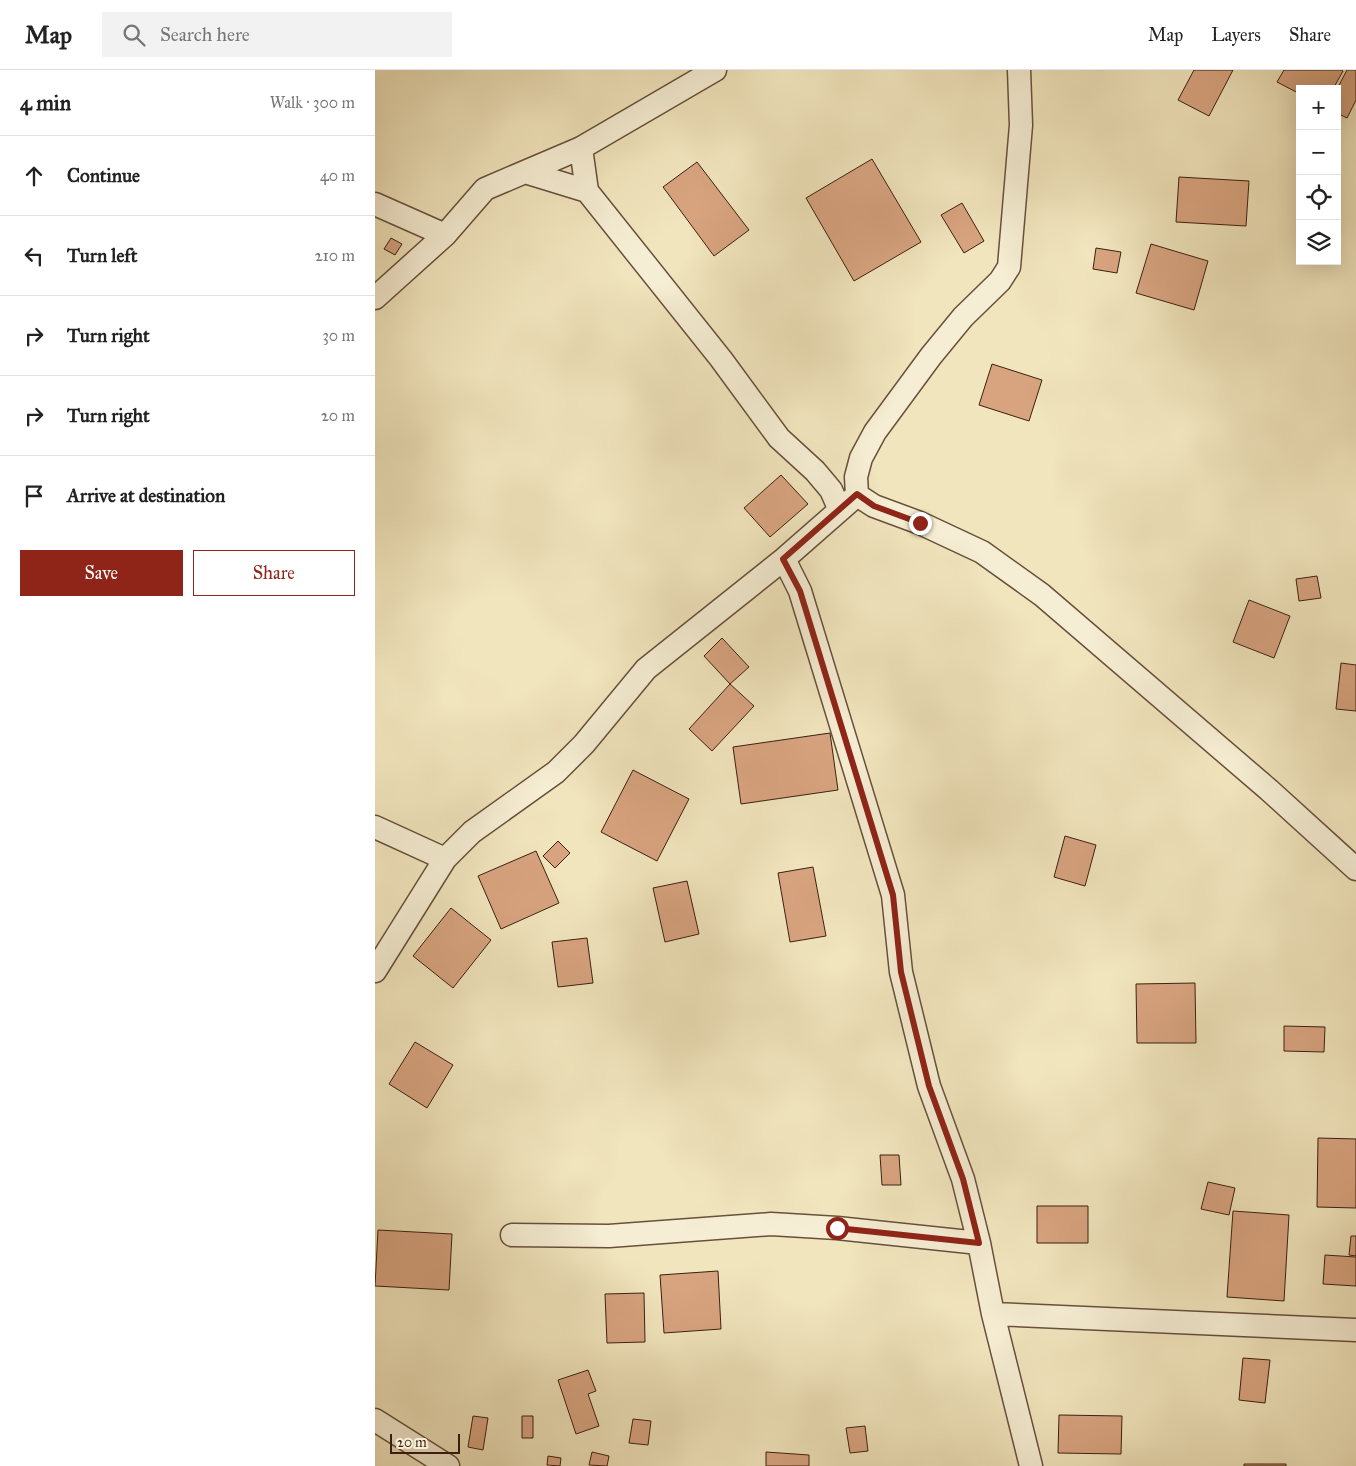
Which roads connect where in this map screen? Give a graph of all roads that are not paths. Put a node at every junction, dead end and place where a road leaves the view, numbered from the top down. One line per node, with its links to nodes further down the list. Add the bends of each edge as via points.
1 (715, 70): 3 (street)
2 (1019, 70): 9 (street, via 1021,125 1009,267 931,356 875,432 861,458 856,477)
3 (581, 148): 4 (street); 5 (street)
4 (525, 172): 5 (street); 7 (street, via 485,189)
5 (587, 191): 10 (street, via 721,359 779,438 831,490)
6 (375, 204): 7 (street)
7 (445, 234): 8 (street)
8 (375, 298)
9 (857, 494): 10 (street); 14 (street, via 874,506 982,552 1042,595)
10 (839, 508): 11 (street)
11 (783, 559): 13 (street, via 647,668 584,744 556,772 472,832); 17 (street, via 800,591 893,895 901,972 927,1076 963,1179)
12 (375, 827): 13 (street)
13 (445, 860): 15 (street)
14 (1356, 868)
15 (375, 971)
16 (512, 1235): 17 (street, via 609,1236 771,1224)
17 (979, 1243): 18 (street)
18 (993, 1314): 19 (street); 22 (street)
19 (1356, 1330)
20 (375, 1420): 21 (street)
21 (436, 1463)
22 (1031, 1466)

